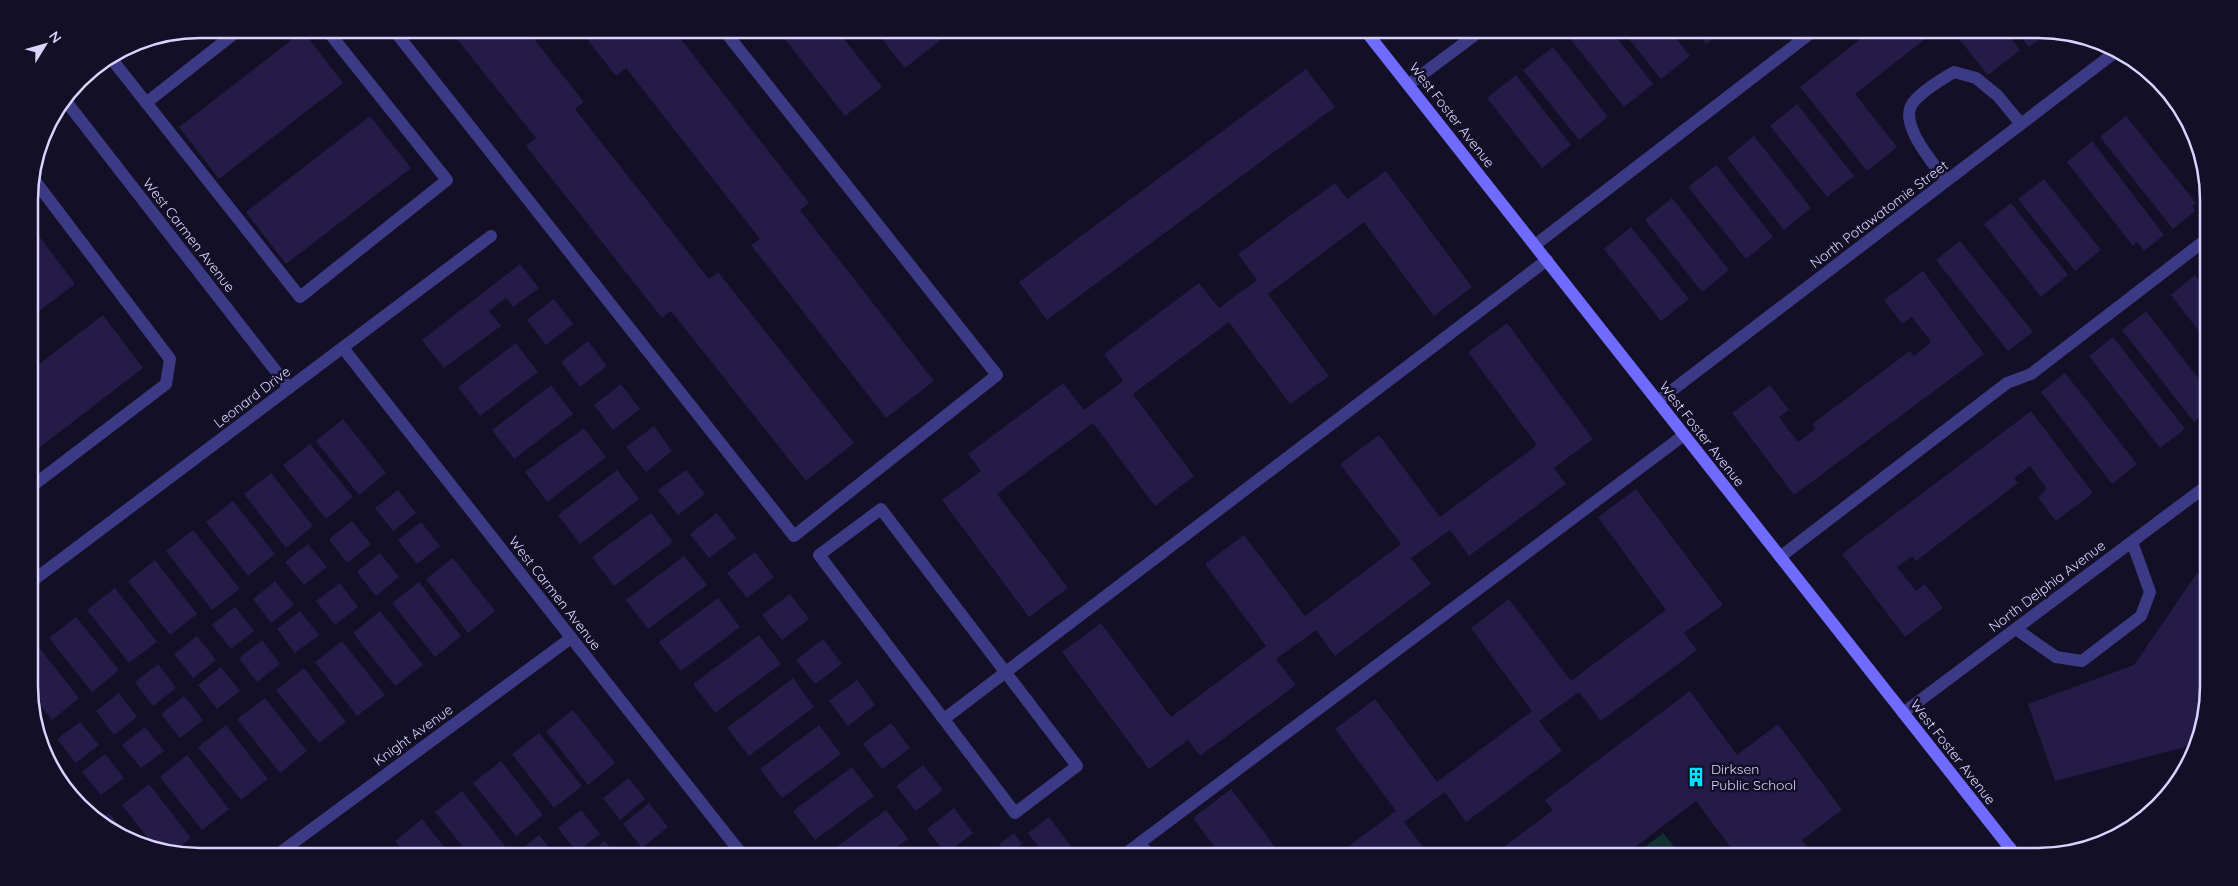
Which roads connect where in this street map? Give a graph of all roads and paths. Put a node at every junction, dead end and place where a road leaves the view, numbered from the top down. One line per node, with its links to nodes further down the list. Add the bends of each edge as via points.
1 (229, 38): 11 (street)
2 (333, 38): 11 (street, via 447,180 300,297)
3 (400, 38): 4 (street, via 794,536 997,375)
4 (731, 38)
5 (1371, 38): 10 (street, West Foster Avenue)
6 (1471, 38): 10 (street)
7 (1804, 38): 18 (street)
8 (2112, 55): 13 (street, North Potawatomie Street)
9 (114, 62): 11 (street)
10 (1408, 84): 18 (street, West Foster Avenue)
11 (146, 103)
12 (69, 105): 21 (street, West Carmen Avenue)
13 (2021, 124): 14 (street, North Potawatomie Street); 14 (street, via 1998,96 1976,78 1954,72 1933,85 1911,106 1909,123)
14 (1946, 181): 22 (street, North Potawatomie Street)
15 (38, 185): 24 (street, via 170,359 166,384)
16 (491, 236): 20 (street, Leonard Drive)
17 (2200, 244): 27 (street, via 2031,374 2007,383)
18 (1535, 246): 19 (street, West Foster Avenue)
19 (1547, 260): 22 (street, West Foster Avenue); 31 (street)
20 (343, 348): 21 (street, Leonard Drive); 30 (street, West Carmen Avenue)
21 (289, 388): 28 (street, Leonard Drive)
22 (1658, 401): 23 (street, West Foster Avenue)
23 (1684, 434): 27 (street, West Foster Avenue); 34 (street)
24 (38, 482)
25 (2200, 491): 26 (street, North Delphia Avenue)
26 (2132, 542): 29 (street, North Delphia Avenue); 29 (street, via 2150,592 2141,616 2082,661 2056,656)
27 (1780, 557): 32 (street, West Foster Avenue)
28 (38, 577)
29 (2016, 628): 32 (street, North Delphia Avenue)
30 (571, 638): 35 (street, Knight Avenue); 36 (street, West Carmen Avenue)
31 (1006, 672): 33 (street); 33 (street, via 1077,766 1015,813); 33 (street, via 881,509 819,555)
32 (1903, 713): 39 (street, West Foster Avenue)
33 (944, 719)
34 (1140, 843): 37 (street); 38 (street)
35 (286, 848)
36 (737, 848)
37 (1133, 848)
38 (1144, 848)
39 (2011, 848)

